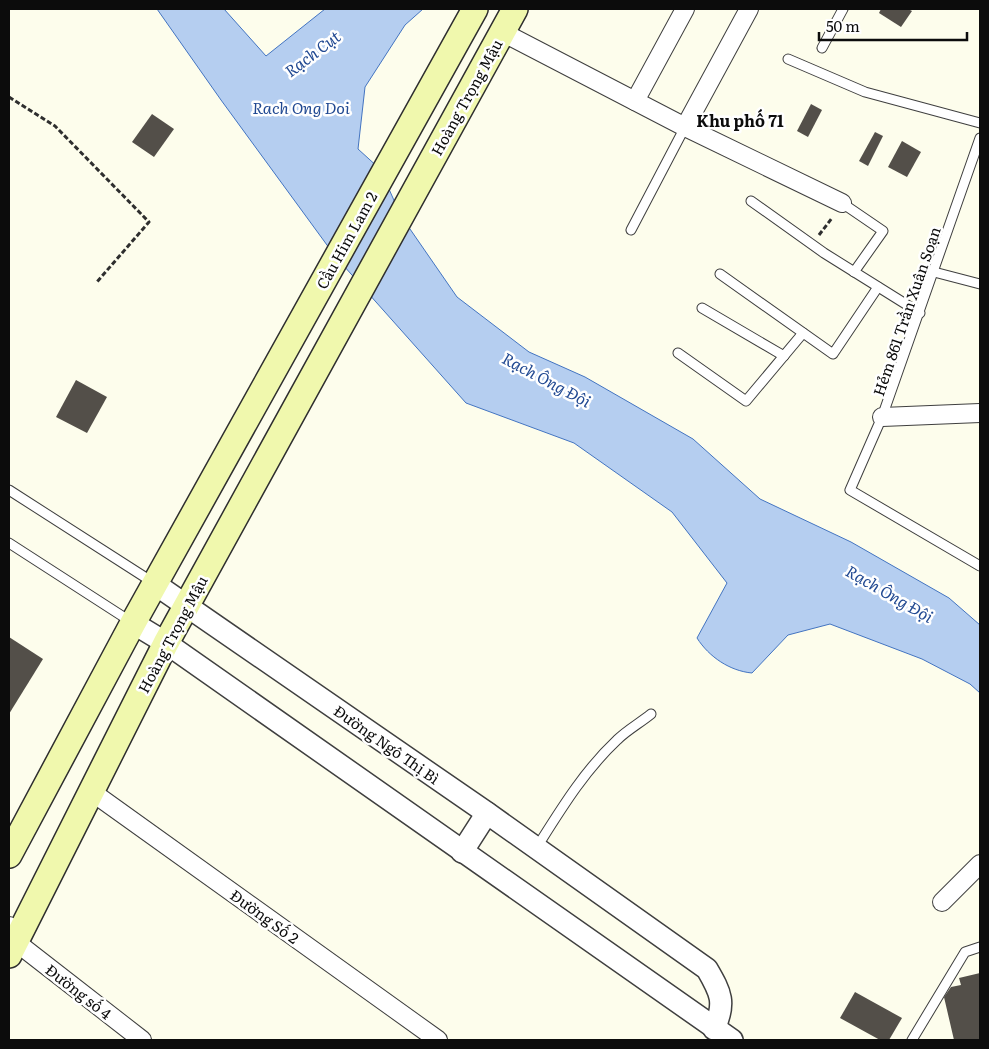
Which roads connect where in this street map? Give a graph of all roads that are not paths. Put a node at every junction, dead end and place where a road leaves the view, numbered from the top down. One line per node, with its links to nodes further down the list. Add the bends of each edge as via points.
1 (516, 9): 6 (main road, Hoàng Trọng Mậu)
2 (685, 9): 9 (street)
3 (749, 9): 11 (street)
4 (843, 9): 7 (lane)
5 (473, 12): 6 (main road); 31 (main road, Cầu Him Lam 2)
6 (502, 32): 9 (street); 32 (main road, Hoàng Trọng Mậu)
7 (822, 48)
8 (788, 59): 10 (lane, via 866,92)
9 (635, 101): 11 (street)
10 (980, 123)
11 (685, 127): 14 (street); 15 (lane)
12 (980, 138): 17 (lane, Hẻm 861 Trần Xuân Soạn)
13 (751, 201): 16 (lane)
14 (842, 203): 16 (lane, via 883,231)
15 (631, 230)
16 (854, 272): 20 (lane)
17 (934, 272): 19 (lane); 22 (lane, Hẻm 861 Trần Xuân Soạn)
18 (720, 274): 23 (lane)
19 (980, 284)
20 (878, 287): 22 (lane); 23 (lane, via 833,354)
21 (702, 308): 25 (lane)
22 (920, 313): 27 (lane, Hẻm 861 Trần Xuân Soạn)
23 (803, 333): 25 (lane)
24 (678, 353): 25 (lane, via 746,401)
25 (784, 356)
26 (980, 413): 27 (street)
27 (882, 417): 30 (lane, Hẻm 861 Trần Xuân Soạn, via 850,490)
28 (9, 490): 31 (lane, Đường Ngô Thị Bì)
29 (9, 543): 33 (lane)
30 (980, 566)
31 (155, 584): 32 (street, Đường Ngô Thị Bì); 33 (main road)
32 (187, 605): 34 (main road, Hoàng Trọng Mậu); 37 (street, Đường Ngô Thị Bì)
33 (133, 623): 34 (street); 40 (main road)
34 (166, 643): 36 (main road, Hoàng Trọng Mậu); 39 (street)
35 (651, 714): 38 (lane, via 618,738 595,762 569,795)
36 (92, 792): 43 (main road, Hoàng Trọng Mậu); 47 (street, Đường Số 2)
37 (487, 813): 38 (street, Đường Ngô Thị Bì); 39 (street)
38 (537, 848): 45 (street, Đường Ngô Thị Bì, via 707,970 719,990 722,1012)
39 (462, 852): 45 (street)
40 (9, 855)
41 (980, 864): 42 (street)
42 (942, 902)
43 (11, 941): 46 (street, Đường số 4)
44 (980, 947): 49 (lane, via 965,952)
45 (710, 1034): 48 (street)
46 (142, 1040)
47 (438, 1040)
48 (732, 1040)
49 (912, 1040)

